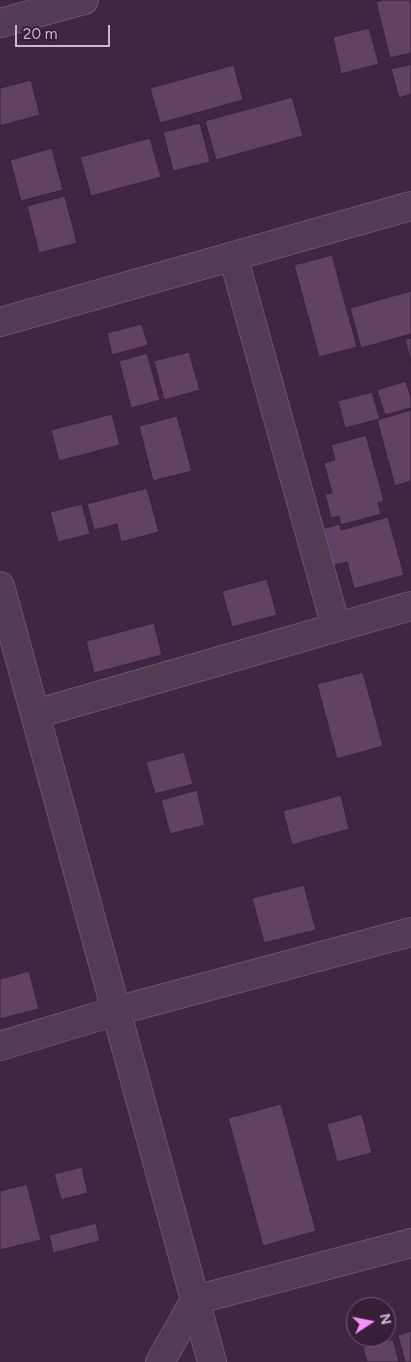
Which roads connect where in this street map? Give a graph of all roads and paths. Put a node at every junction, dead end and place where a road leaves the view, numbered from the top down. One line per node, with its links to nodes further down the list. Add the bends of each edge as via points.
1 (84, 0): 2 (street)
2 (0, 23)
3 (411, 206): 4 (street)
4 (233, 256): 5 (street); 8 (street)
5 (0, 322)
6 (0, 586): 9 (street)
7 (411, 606): 8 (street)
8 (336, 628): 9 (street)
9 (35, 714): 11 (street)
10 (411, 932): 11 (street)
11 (116, 1011): 12 (street); 14 (street)
12 (0, 1046)
13 (411, 1243): 14 (street)
14 (195, 1300): 15 (street); 16 (street)
15 (160, 1362)
16 (212, 1362)

